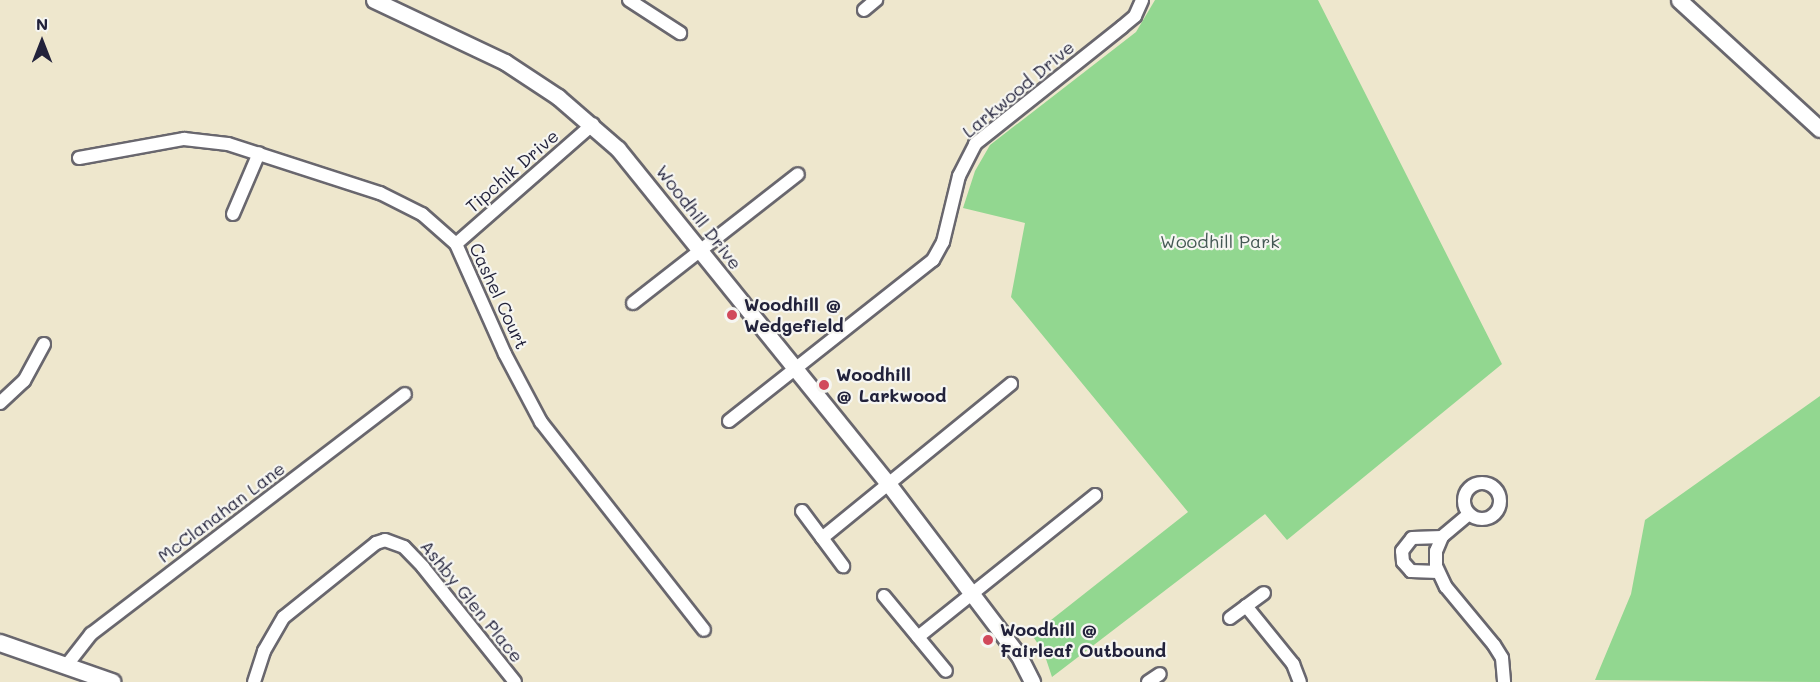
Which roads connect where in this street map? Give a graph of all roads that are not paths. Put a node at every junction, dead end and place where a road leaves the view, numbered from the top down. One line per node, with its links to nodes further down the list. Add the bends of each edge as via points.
1 (374, 0): 8 (street, Woodhill Drive, via 505,62)
2 (629, 0): 7 (street)
3 (876, 0): 6 (street)
4 (1142, 0): 18 (street, Larkwood Drive, via 1135,16 975,144 959,176 943,242 933,260)
5 (1679, 0): 9 (street)
6 (864, 10)
7 (680, 33)
8 (592, 124): 14 (street, Tipchik Drive); 15 (street, Woodhill Drive, via 663,201)
9 (1820, 129)
10 (259, 153): 11 (street, Cashel Court, via 228,144 184,139); 13 (street); 14 (street, Cashel Court, via 403,203)
11 (79, 158)
12 (798, 174): 15 (street)
13 (233, 214)
14 (456, 244): 36 (street, Cashel Court, via 505,354 541,422)
15 (701, 251): 16 (street); 18 (street, Woodhill Drive)
16 (633, 303)
17 (44, 344): 21 (street, via 24,381)
18 (793, 369): 22 (street, Larkwood Drive); 23 (street, Woodhill Drive)
19 (1011, 384): 23 (street)
20 (405, 394): 39 (street, McClanahan Lane, via 91,634)
21 (0, 403)
22 (729, 421)
23 (890, 486): 28 (street); 32 (street, Woodhill Drive)
24 (1095, 495): 32 (street)
25 (802, 512): 28 (street)
26 (1469, 514): 27 (street)
27 (1442, 537): 30 (street, via 1436,551); 30 (street, via 1412,538 1402,551 1403,562 1411,571)
28 (822, 538): 29 (street)
29 (843, 566)
30 (1438, 572): 48 (street, via 1502,658)
31 (1264, 592): 34 (street)
32 (973, 595): 37 (street); 45 (street, Woodhill Drive, via 1019,656)
33 (884, 596): 37 (street)
34 (1246, 606): 35 (street); 47 (street, via 1293,664)
35 (1230, 618)
36 (704, 630)
37 (918, 637): 40 (street)
38 (0, 643): 39 (main road)
39 (66, 666): 42 (main road)
40 (946, 670)
41 (1160, 674): 46 (street)
42 (112, 682)
43 (254, 682): 44 (street, Ashby Glen Place, via 264,651 284,617 376,543 385,540 396,542 417,560)
44 (515, 682)
45 (1032, 682)
46 (1148, 682)
47 (1300, 682)
48 (1504, 682)

